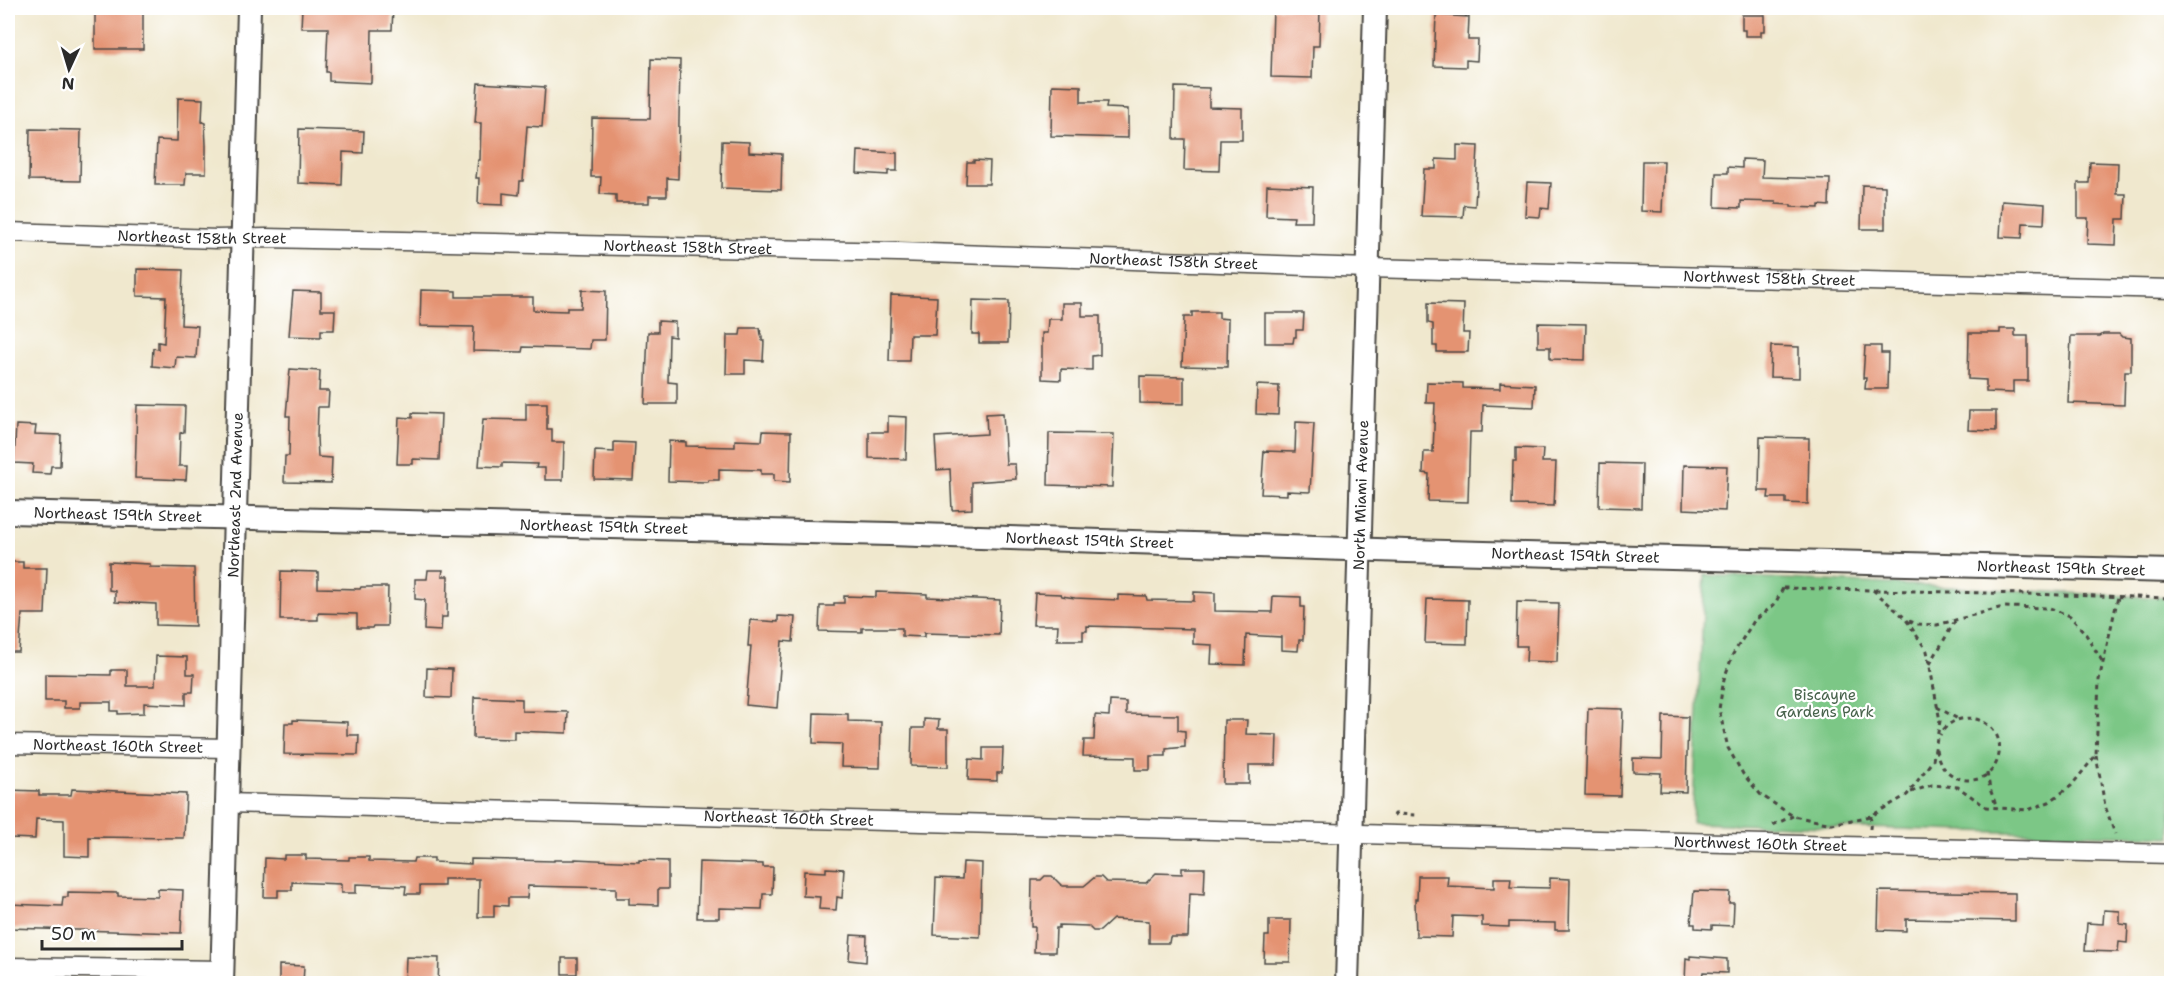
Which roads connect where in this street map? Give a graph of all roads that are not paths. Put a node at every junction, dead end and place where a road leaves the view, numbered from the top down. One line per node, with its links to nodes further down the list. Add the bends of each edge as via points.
1 (249, 8): 4 (street, Northeast 2nd Avenue)
2 (1375, 8): 5 (street, North Miami Avenue)
3 (8, 232): 4 (street, Northeast 158th Street)
4 (243, 238): 5 (street, Northeast 158th Street, via 898,252); 8 (street, Northeast 2nd Avenue)
5 (1368, 268): 6 (street, Northwest 158th Street); 9 (street, North Miami Avenue)
6 (2172, 288)
7 (8, 512): 8 (street, Northeast 159th Street)
8 (235, 519): 9 (street, Northeast 159th Street); 12 (street, Northeast 2nd Avenue)
9 (1359, 549): 10 (street, Northeast 159th Street); 14 (street, North Miami Avenue)
10 (2172, 571)
11 (8, 744): 12 (street, Northeast 160th Street)
12 (228, 748): 13 (street, Northeast 2nd Avenue)
13 (227, 803): 14 (street, Northeast 160th Street); 18 (street, Northeast 2nd Avenue)
14 (1351, 833): 15 (street, Northwest 160th Street); 19 (street, North Miami Avenue)
15 (2172, 854)
16 (8, 967): 18 (street)
17 (2172, 968): 20 (lane)
18 (222, 976)
19 (1347, 984)
20 (2171, 984)

